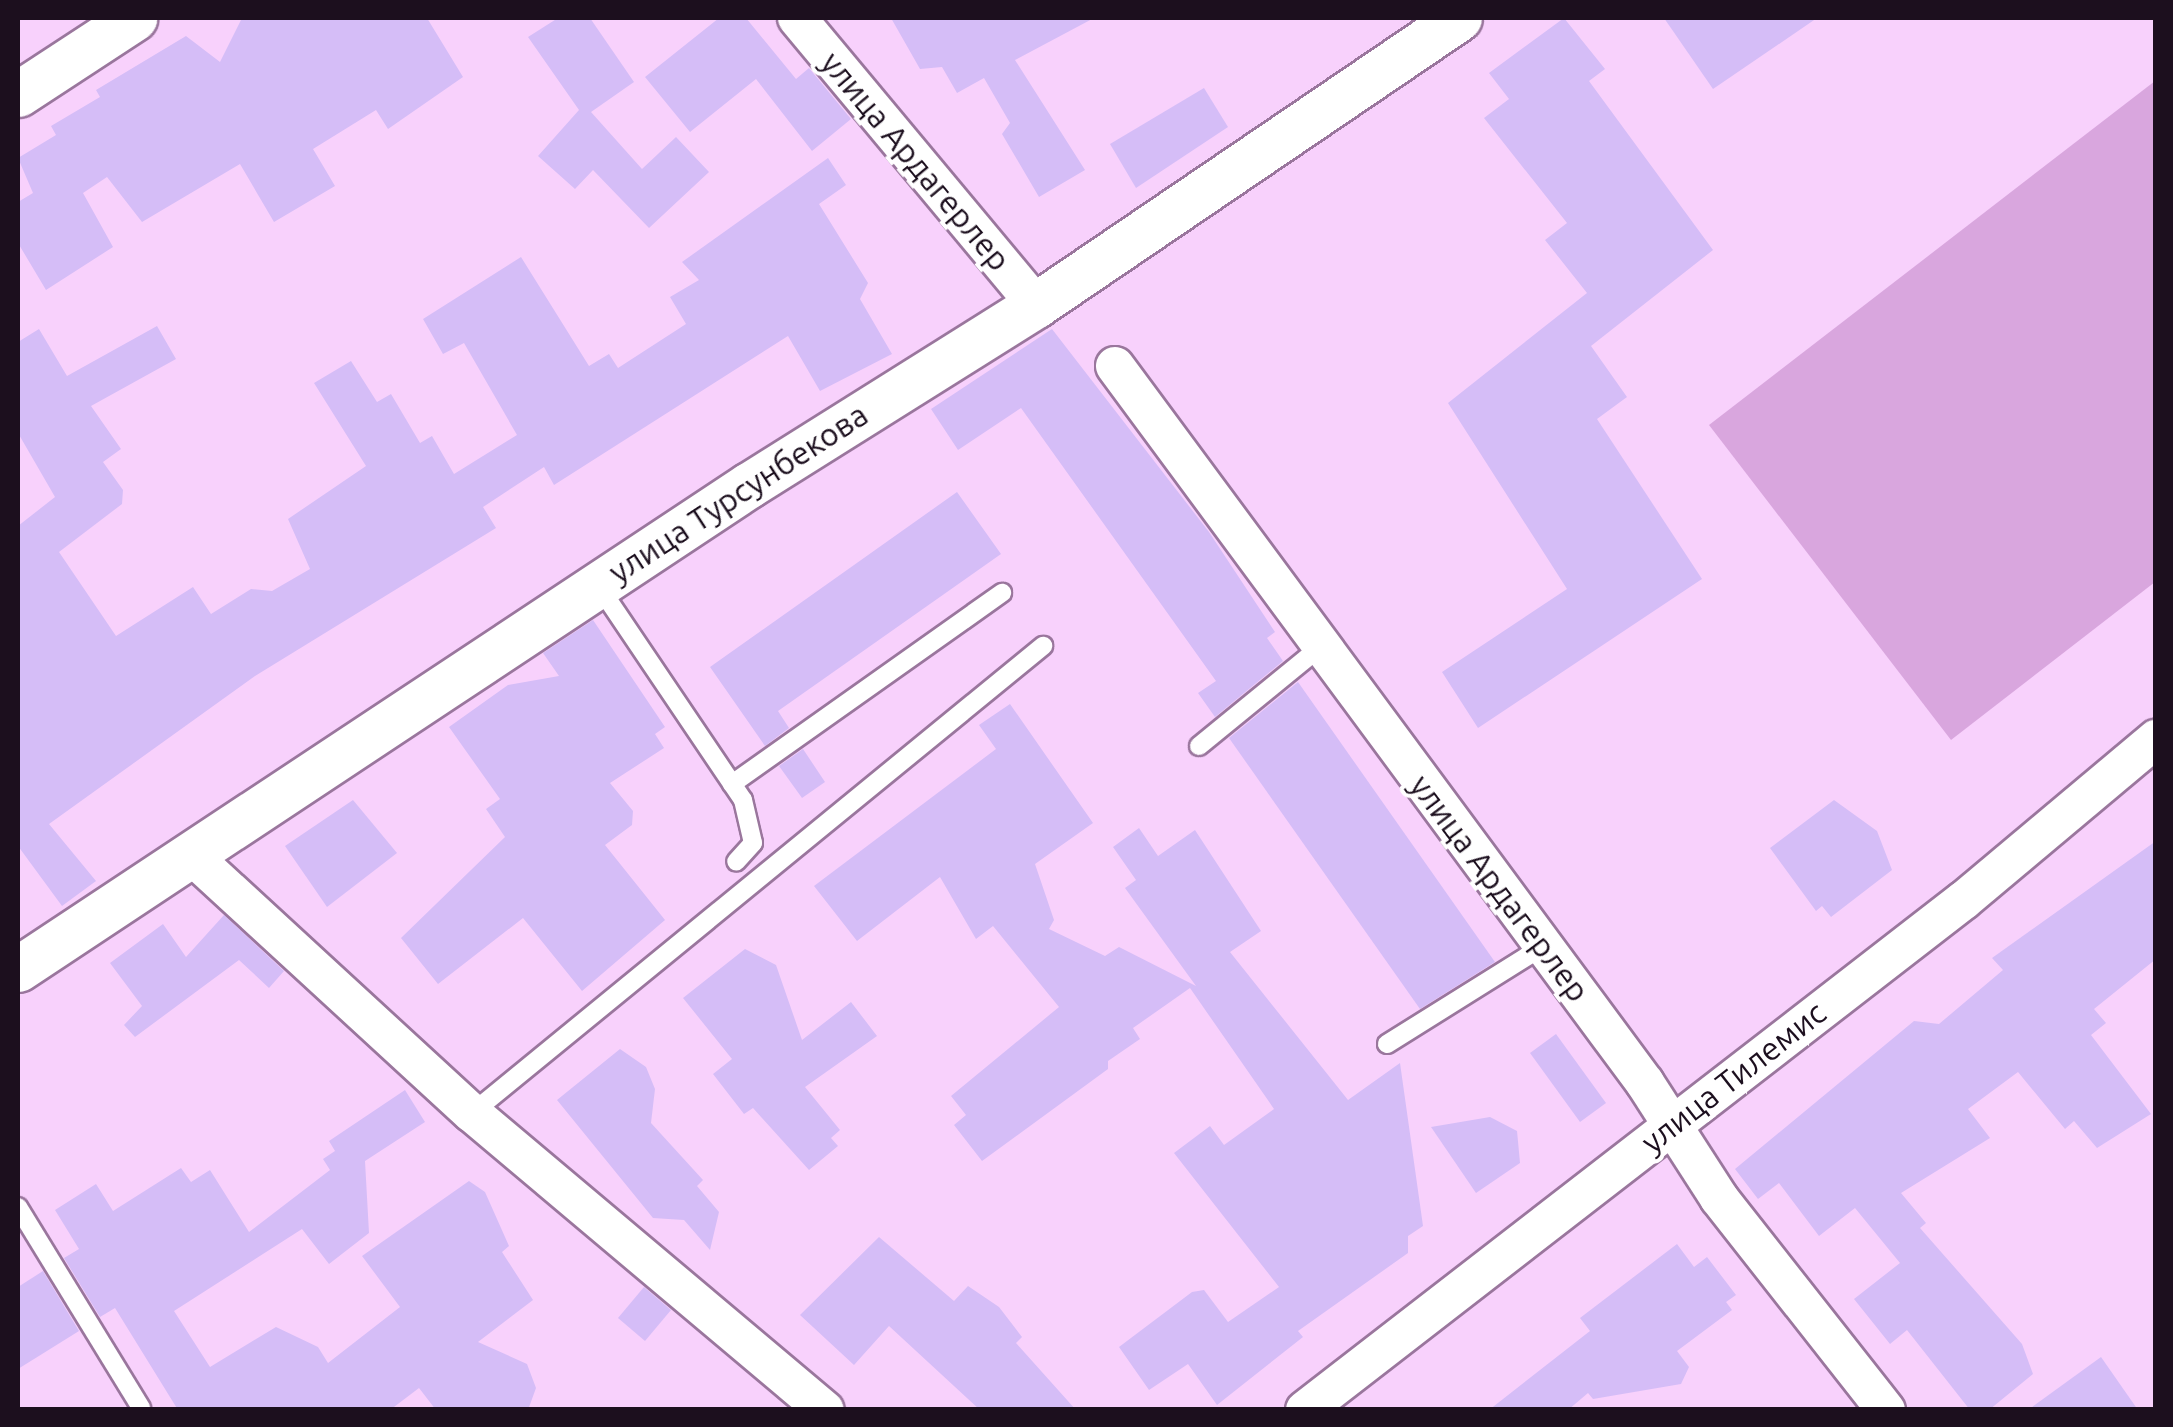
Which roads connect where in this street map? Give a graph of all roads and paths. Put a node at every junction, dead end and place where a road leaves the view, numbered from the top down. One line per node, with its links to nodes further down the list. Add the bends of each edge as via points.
1 (134, 18): 4 (street)
2 (797, 18): 5 (street, улица Ардагерлер)
3 (1458, 18): 5 (street, улица Турсунбекова)
4 (18, 94)
5 (1036, 304): 7 (street, улица Турсунбекова)
6 (1115, 366): 10 (street, улица Ардагерлер)
7 (598, 585): 13 (lane); 14 (street, улица Турсунбекова)
8 (1002, 593): 13 (lane)
9 (1043, 646): 19 (lane)
10 (1318, 648): 12 (lane); 16 (street, улица Ардагерлер)
11 (2156, 740): 20 (street, улица Тилемис, via 1964,900)
12 (1199, 746)
13 (732, 784): 15 (lane, via 753,843)
14 (190, 854): 17 (street, улица Турсунбекова); 19 (street)
15 (736, 862)
16 (1544, 946): 18 (lane); 20 (street, улица Ардагерлер)
17 (18, 969)
18 (1387, 1044)
19 (472, 1113): 23 (street)
20 (1672, 1126): 24 (street, улица Тилемис); 25 (street, улица Ардагерлер)
21 (18, 1207): 22 (lane)
22 (141, 1408)
23 (825, 1410)
24 (1305, 1410)
25 (1886, 1410)

